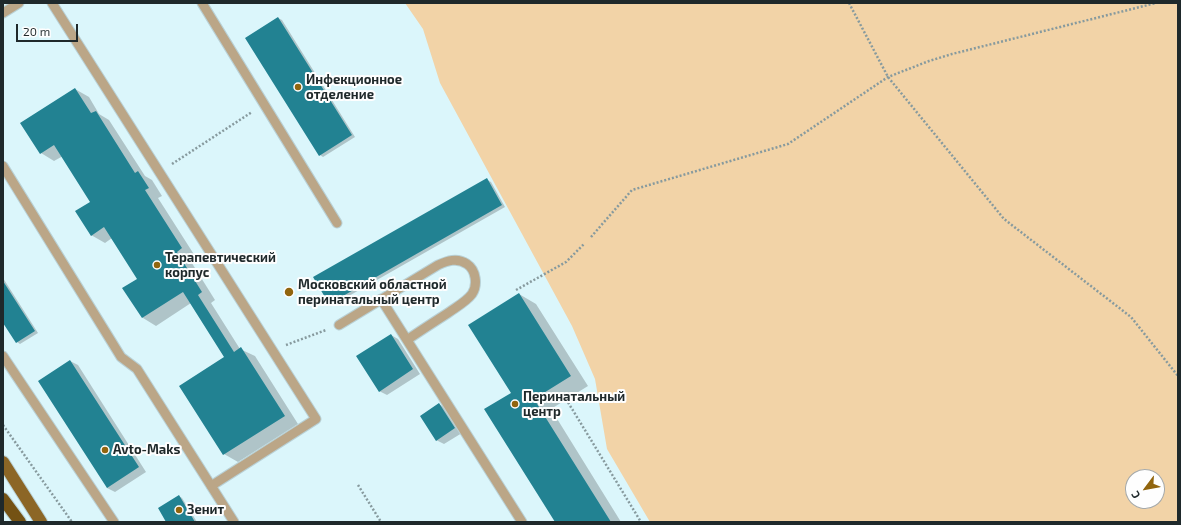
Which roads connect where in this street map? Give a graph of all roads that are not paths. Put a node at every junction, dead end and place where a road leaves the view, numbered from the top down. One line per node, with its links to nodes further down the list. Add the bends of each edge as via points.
1 (19, 3): 4 (lane)
2 (52, 3): 12 (lane, via 316,419)
3 (202, 3): 6 (lane)
4 (3, 13)
5 (3, 166): 12 (lane, via 121,357 136,369)
6 (338, 223)
7 (381, 299): 8 (lane); 9 (lane); 9 (lane, via 445,262 458,260 468,264 474,273 475,288 468,298)
8 (339, 325)
9 (407, 340): 18 (lane)
10 (3, 356): 16 (lane)
11 (3, 462): 15 (main road)
12 (211, 486): 17 (lane)
13 (3, 499): 14 (highway)
14 (20, 522)
15 (41, 522)
16 (114, 522)
17 (234, 522)
18 (522, 522)

